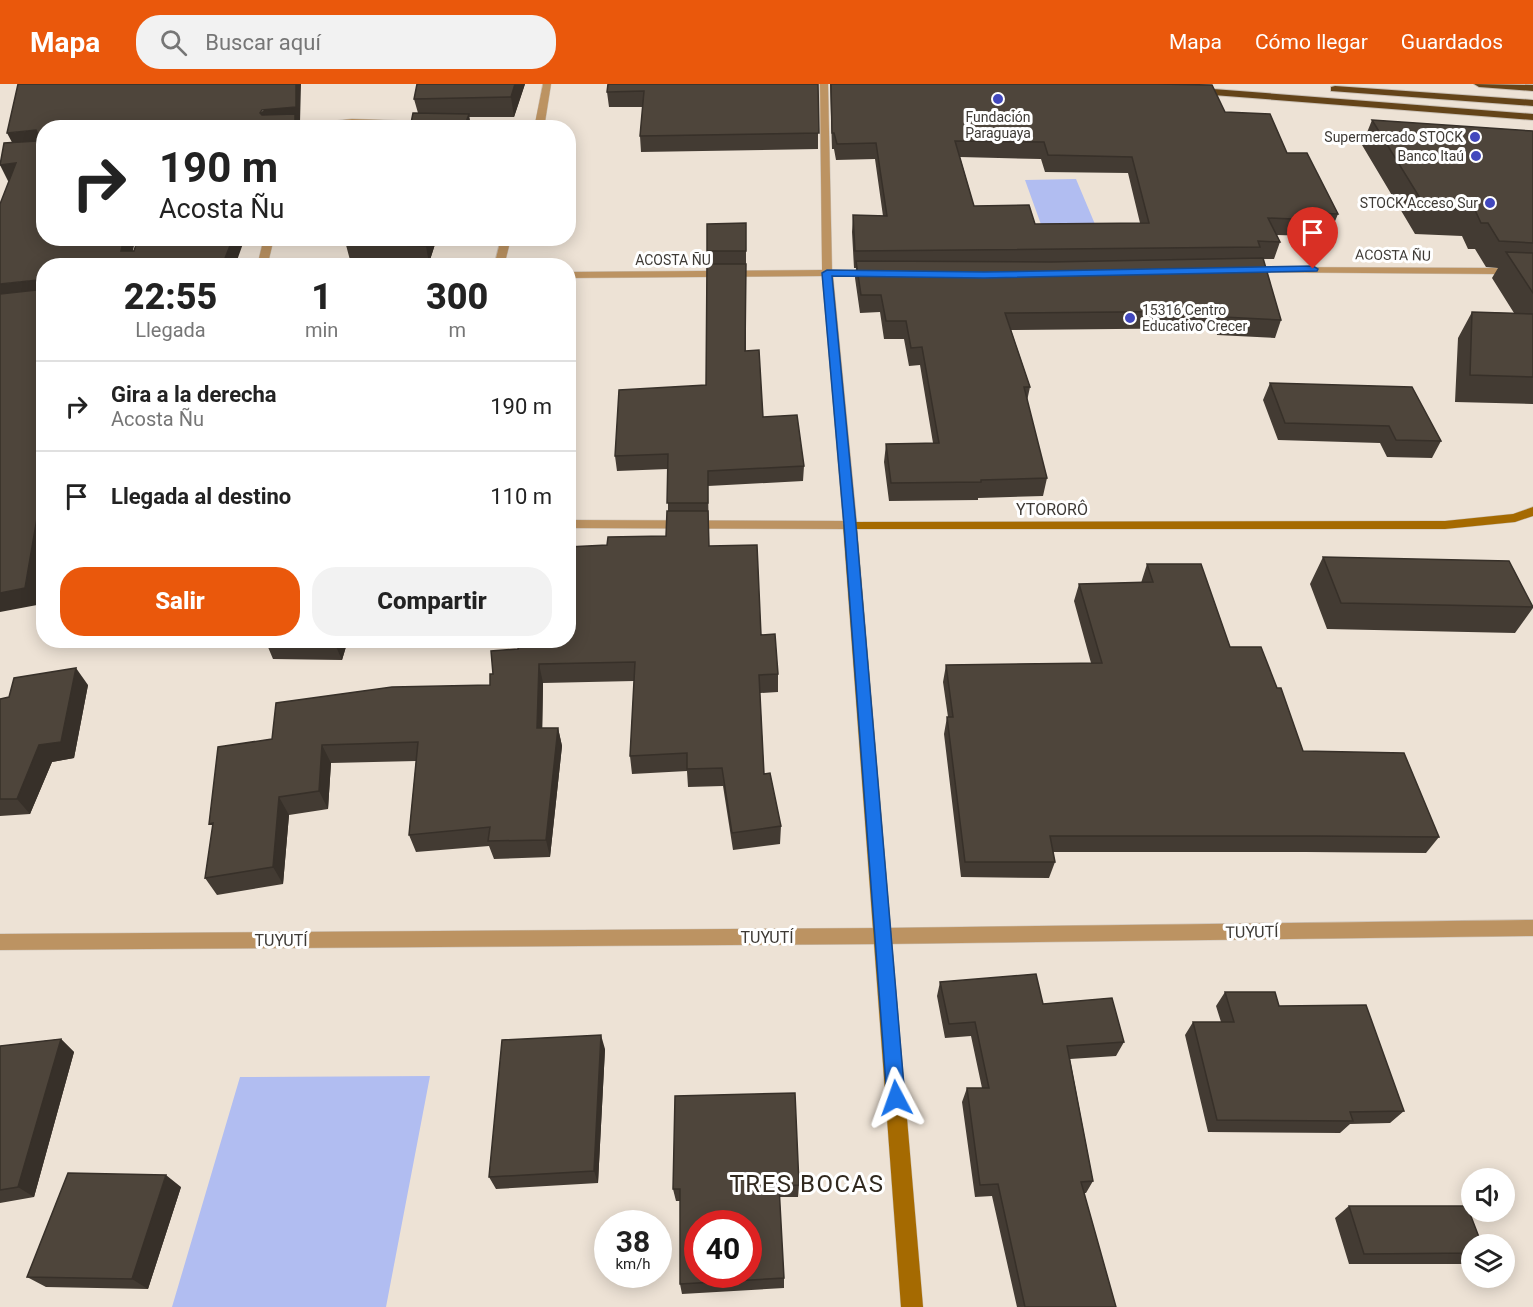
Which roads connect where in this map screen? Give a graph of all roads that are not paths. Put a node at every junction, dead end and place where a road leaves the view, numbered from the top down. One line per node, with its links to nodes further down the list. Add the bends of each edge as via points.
1 (547, 84): 9 (street)
2 (824, 84): 11 (street)
3 (1154, 84): 8 (highway)
4 (1479, 84): 6 (highway)
5 (1318, 87): 7 (highway)
6 (1533, 88)
7 (1533, 103)
8 (1533, 117)
9 (540, 120)
10 (1232, 270): 14 (street, ACOSTA ÑU)
11 (827, 273): 12 (street, ACOSTA ÑU); 13 (street, ACOSTA ÑU); 17 (street)
12 (576, 274)
13 (883, 274)
14 (1533, 274)
15 (1533, 511): 17 (street, YTORORÔ, via 1515,518 1445,525)
16 (576, 524): 17 (street, YTORORÔ)
17 (850, 525): 19 (street)
18 (1533, 928): 19 (street, TUYUTÍ)
19 (884, 936): 20 (street, TUYUTÍ); 21 (street)
20 (0, 942)
21 (912, 1307)

